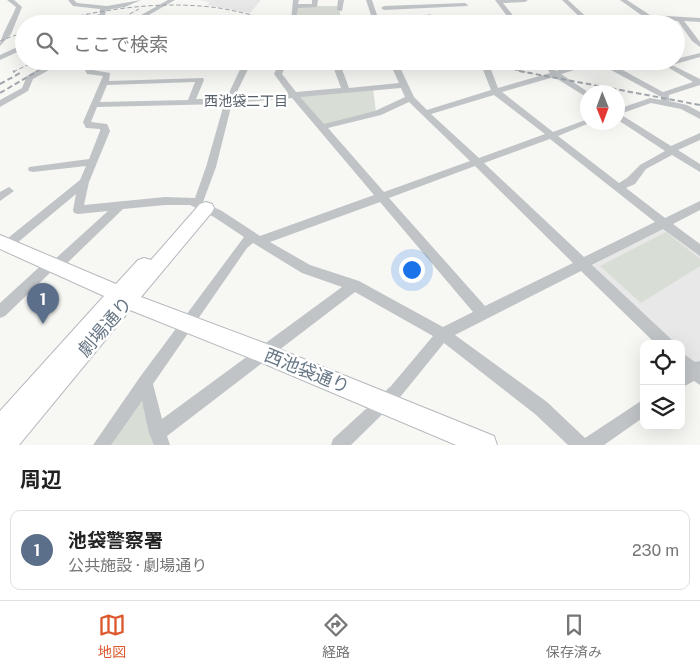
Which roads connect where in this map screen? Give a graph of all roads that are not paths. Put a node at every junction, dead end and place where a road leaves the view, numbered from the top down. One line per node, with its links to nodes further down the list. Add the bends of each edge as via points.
1 (10, 0): 22 (street, via 19,7)
2 (71, 0): 20 (street, via 75,5)
3 (138, 0): 20 (street)
4 (172, 0): 24 (street)
5 (315, 0): 14 (street, via 315,6)
6 (341, 0): 19 (street)
7 (369, 0): 25 (street)
8 (396, 0): 17 (street)
9 (428, 0): 16 (street)
10 (499, 0): 11 (street); 26 (street)
11 (525, 0)
12 (565, 0): 27 (street)
13 (624, 0): 28 (street)
14 (296, 3)
15 (465, 5): 16 (street)
16 (432, 6): 17 (street)
17 (400, 7): 18 (street)
18 (384, 8)
19 (340, 10)
20 (103, 12): 21 (street); 23 (street)
21 (130, 12)
22 (16, 15)
23 (94, 15)
24 (144, 15)
25 (373, 15)
26 (510, 15)
27 (582, 15)
28 (644, 15)
29 (15, 17): 33 (street)
30 (685, 19): 31 (street)
31 (700, 20)
32 (685, 26): 36 (street)
33 (8, 34): 34 (street); 35 (street)
34 (0, 36)
35 (0, 45): 37 (street)
36 (700, 45)
37 (15, 47)
38 (15, 51): 40 (street)
39 (699, 56): 41 (street)
40 (0, 58)
41 (685, 59)
42 (44, 70): 64 (street, via 30,78 25,88)
43 (89, 70): 54 (street, via 106,73)
44 (245, 70): 62 (street)
45 (280, 70): 59 (street, via 278,74)
46 (338, 70): 56 (street)
47 (397, 70): 55 (street)
48 (487, 70): 58 (street)
49 (551, 70): 53 (street)
50 (568, 70): 53 (street)
51 (614, 70): 61 (street)
52 (677, 70): 61 (street, via 700,82)
53 (554, 74): 57 (street); 58 (street)
54 (104, 83): 63 (street, via 200,80); 65 (street)
55 (404, 85): 56 (street); 60 (street)
56 (346, 90): 59 (street)
57 (580, 91)
58 (496, 92): 67 (street); 72 (street)
59 (294, 95): 62 (street); 71 (street)
60 (410, 98): 67 (street); 71 (street, via 378,113)
61 (664, 99): 66 (street, via 650,100); 68 (street)
62 (229, 101): 63 (street); 86 (street)
63 (191, 102): 65 (street)
64 (0, 104)
65 (94, 105): 75 (street, via 87,125 104,126 105,131)
66 (625, 109)
67 (425, 114): 76 (street)
68 (700, 116)
69 (625, 120): 74 (street)
70 (580, 125): 72 (street)
71 (322, 127): 83 (street)
72 (551, 136): 76 (street); 80 (street)
73 (700, 136): 74 (street)
74 (671, 150): 78 (street); 80 (street)
75 (91, 162): 77 (street); 79 (street)
76 (477, 163): 83 (street); 91 (street)
77 (33, 169)
78 (700, 169)
79 (84, 182): 85 (street, via 78,210); 89 (street)
80 (618, 188): 87 (street)
81 (0, 192): 82 (street, via 9,191)
82 (0, 197)
83 (382, 197): 88 (street); 96 (street)
84 (700, 205): 87 (street)
85 (120, 206): 86 (street, via 188,200); 92 (street)
86 (202, 206): 88 (street, via 236,224); 94 (street, 劇場通り)
87 (664, 223): 90 (street); 91 (street)
88 (255, 239): 93 (street, via 306,269); 97 (street, via 243,245)
89 (3, 244): 92 (street, 西池袋通り)
90 (700, 251)
91 (582, 264): 96 (street); 99 (street)
92 (54, 265): 94 (street, 西池袋通り); 95 (street)
93 (354, 285): 98 (street); 100 (street)
94 (123, 298): 97 (street, 西池袋通り); 107 (street, 劇場通り); 109 (street, 劇場通り)
95 (0, 312)
96 (482, 314): 98 (street)
97 (188, 323): 100 (street, 西池袋通り); 104 (street)
98 (443, 334): 105 (street); 113 (street, via 541,408)
99 (662, 340)
100 (264, 353): 105 (street, 西池袋通り); 108 (street)
101 (685, 362): 102 (street)
102 (698, 373): 103 (street)
103 (685, 379)
104 (145, 382): 108 (street); 110 (street)
105 (384, 403): 111 (street); 112 (street, 西池袋通り)
106 (640, 411): 114 (street)
107 (0, 428)
108 (159, 439)
109 (3, 445)
110 (101, 445)
111 (339, 445)
112 (485, 445)
113 (580, 445)
114 (590, 445)

